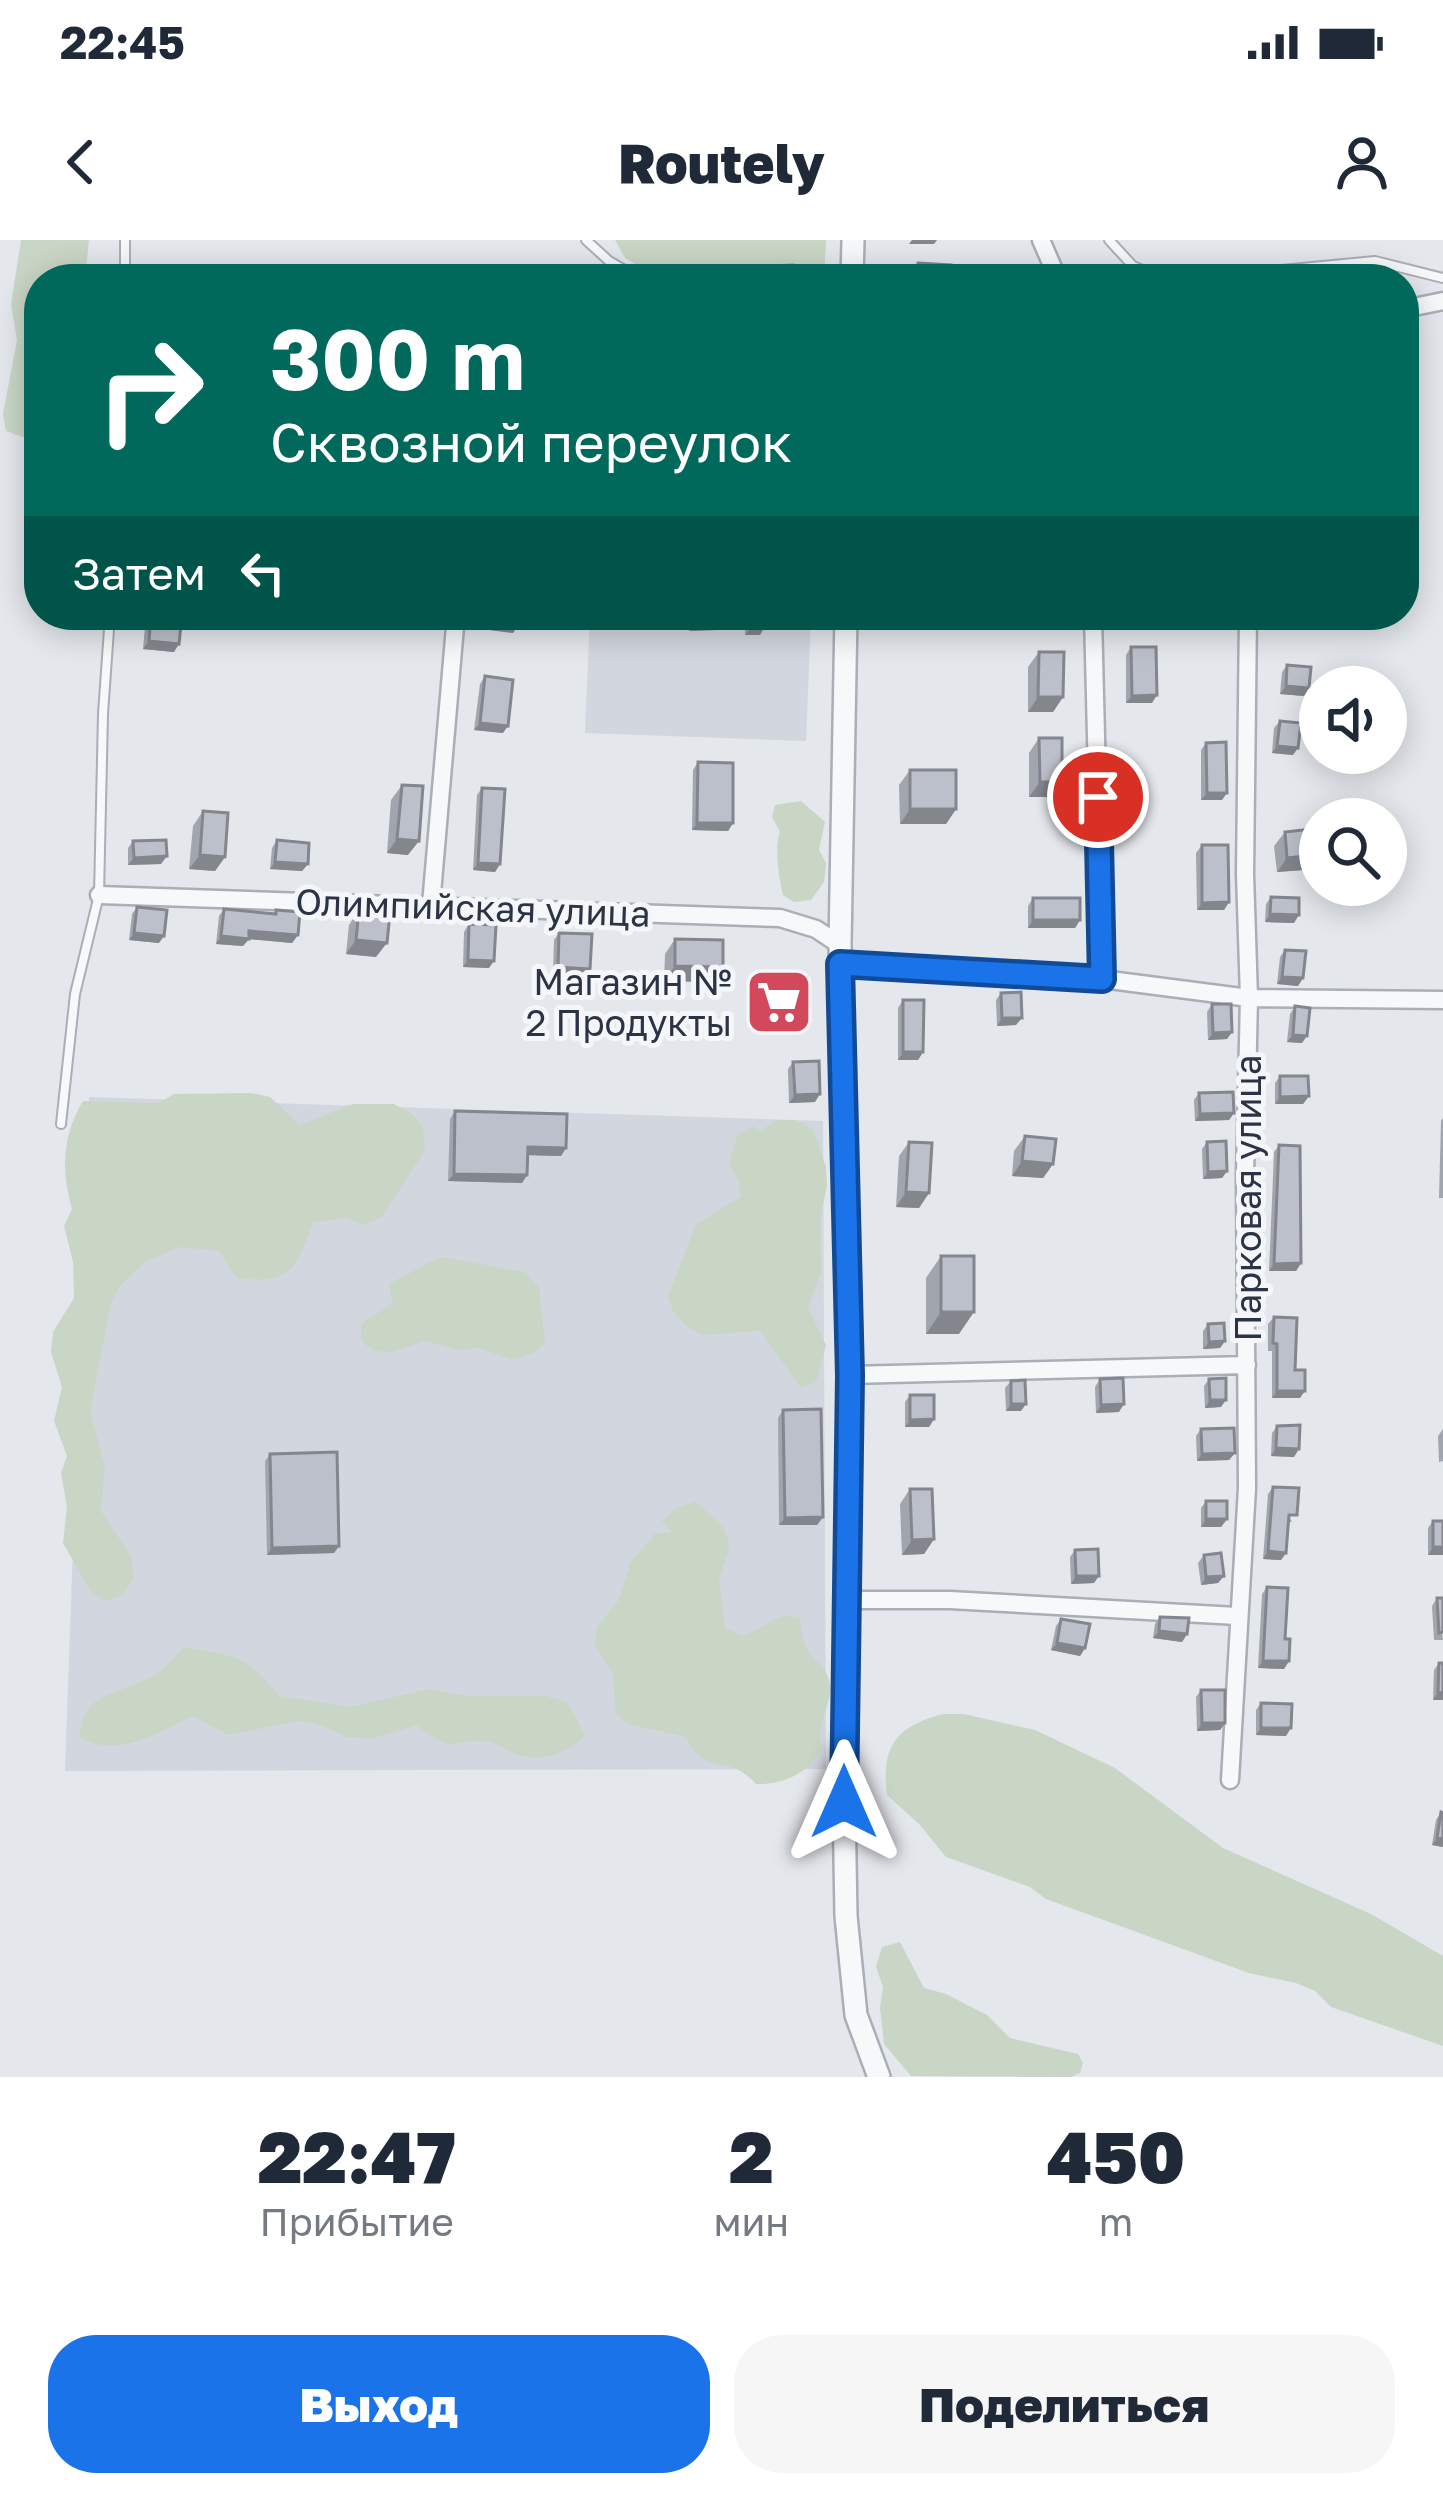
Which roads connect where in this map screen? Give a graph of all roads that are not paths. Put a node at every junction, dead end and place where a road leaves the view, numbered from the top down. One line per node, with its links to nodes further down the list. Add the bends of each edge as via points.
1 (586, 240): 3 (lane)
2 (1109, 240): 4 (lane)
3 (614, 264)
4 (1131, 264)
5 (1343, 264): 6 (lane)
6 (1400, 264)
7 (109, 630): 12 (lane)
8 (455, 630): 13 (street)
9 (846, 630): 14 (street)
10 (1093, 630): 15 (street)
11 (1248, 630): 16 (street, Парковая улица)
12 (99, 895): 13 (street, Олимпийская улица); 18 (lane, via 75,994)
13 (431, 905): 14 (street, Олимпийская улица, via 780,918 816,929)
14 (840, 955): 15 (street); 20 (street)
15 (1102, 979): 16 (street)
16 (1249, 998): 17 (street); 19 (street, Парковая улица)
17 (1443, 1000)
18 (61, 1124)
19 (1247, 1365): 20 (street); 22 (street, Парковая улица)
20 (850, 1376): 21 (street)
21 (845, 1600): 22 (street); 24 (street, via 848,1963)
22 (1237, 1616): 23 (street, Парковая улица)
23 (1230, 1780)
24 (879, 2077)

